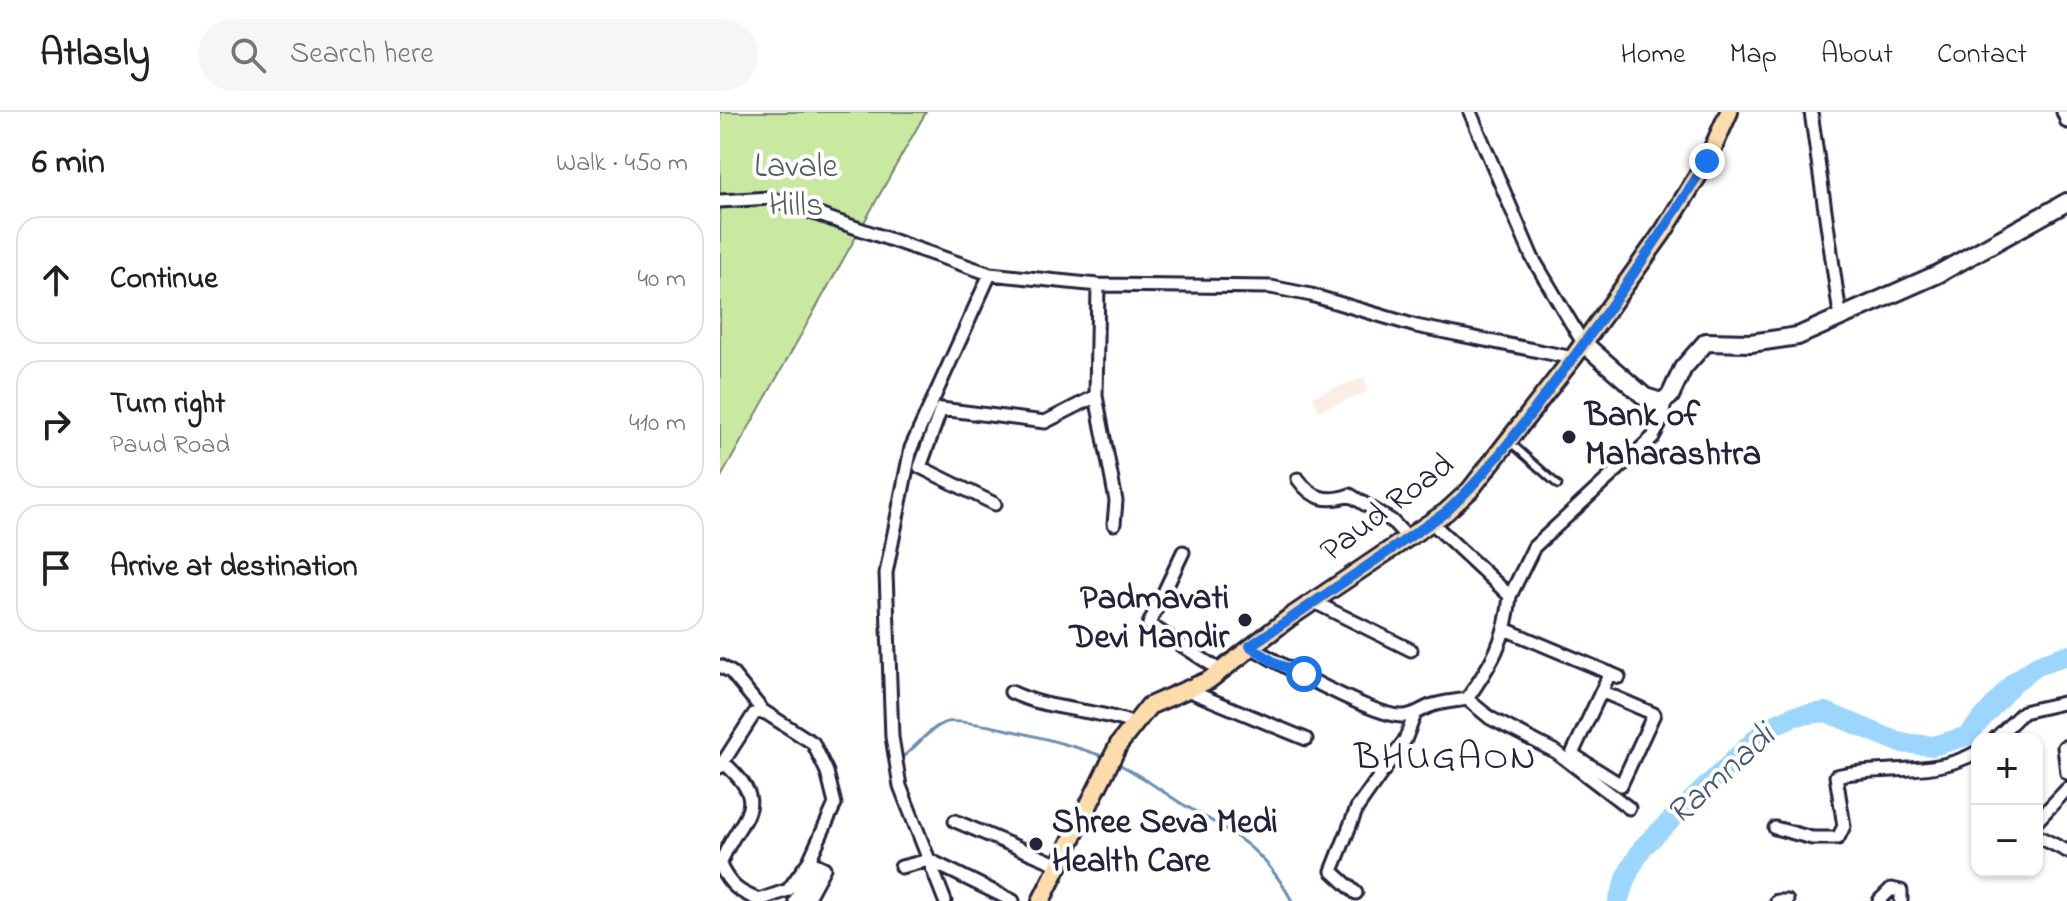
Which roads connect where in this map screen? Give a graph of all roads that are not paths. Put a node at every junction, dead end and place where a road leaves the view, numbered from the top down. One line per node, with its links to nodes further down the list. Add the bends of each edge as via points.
1 (1470, 112): 11 (street, via 1532,257)
2 (1729, 112): 11 (main road, Paud Road, via 1707,161 1663,232)
3 (1811, 112): 10 (street)
4 (2063, 112): 5 (street)
5 (2067, 122)
6 (720, 201): 8 (street, via 770,198)
7 (2067, 202): 10 (street, via 1938,274)
8 (990, 274): 9 (street); 51 (street, via 911,448 886,573 892,737 900,786)
9 (1098, 285): 12 (street, via 1271,287 1416,326); 13 (street)
10 (1840, 315): 14 (street, via 1798,336 1706,342)
11 (1583, 343): 12 (main road, Paud Road); 14 (street, via 1645,397)
12 (1573, 358): 15 (main road, Paud Road)
13 (1096, 396): 18 (street, via 1045,422 941,409 920,467); 20 (street, via 1116,501)
14 (1665, 400): 23 (street, via 1653,437 1534,547)
15 (1509, 442): 17 (lane); 19 (main road, Paud Road, via 1470,490)
16 (1298, 479): 21 (street, via 1309,494 1333,501 1350,495 1392,521)
17 (1558, 485)
18 (995, 504)
19 (1431, 522): 21 (main road, Paud Road); 23 (street)
20 (1114, 524)
21 (1408, 538): 24 (main road, Paud Road)
22 (1183, 552): 29 (street, via 1149,624)
23 (1510, 596): 25 (street)
24 (1314, 602): 26 (main road, Paud Road); 27 (street)
25 (1507, 630): 32 (street, via 1614,675); 33 (street)
26 (1250, 646): 29 (main road, Paud Road); 36 (street, via 1277,664 1391,716)
27 (1411, 650)
28 (720, 666): 35 (street)
29 (1221, 671): 30 (main road, Paud Road)
30 (1187, 690): 37 (main road, Paud Road, via 1149,706); 39 (street)
31 (1011, 692): 37 (street, via 1039,705)
32 (1603, 692): 32 (street, via 1572,754 1621,785 1654,714)
33 (1467, 699): 36 (street); 45 (street, via 1490,718 1556,752)
34 (2067, 702): 38 (street, via 2023,712)
35 (763, 711): 42 (street, via 754,714); 52 (street, via 813,743 827,772 835,804)
36 (1415, 714): 55 (street, via 1405,740 1357,808 1332,871)
37 (1132, 723): 53 (main road, Paud Road)
38 (2001, 733)
39 (1306, 739)
40 (2064, 747): 43 (street)
41 (1971, 756): 48 (street, via 1915,771 1836,776 1844,826 1838,838 1812,838)
42 (722, 765): 52 (street, via 742,779 751,797 750,813 720,865 728,882 759,900 788,890)
43 (2067, 773)
44 (2067, 789): 46 (street)
45 (1629, 808)
46 (2043, 815)
47 (955, 821): 53 (street)
48 (1775, 828)
49 (2043, 839): 50 (street)
50 (2067, 851)
51 (929, 860): 54 (street); 58 (street); 59 (street)
52 (816, 864): 56 (street); 57 (street)
53 (1059, 865): 60 (main road, Paud Road)
54 (901, 867)
55 (1356, 893)
56 (795, 901)
57 (806, 901)
58 (945, 901)
59 (1013, 901)
60 (1041, 901)
61 (1777, 901): 62 (street)
62 (1787, 901)
63 (1879, 901): 64 (street, via 1891,889 1901,891)
64 (1901, 901)

